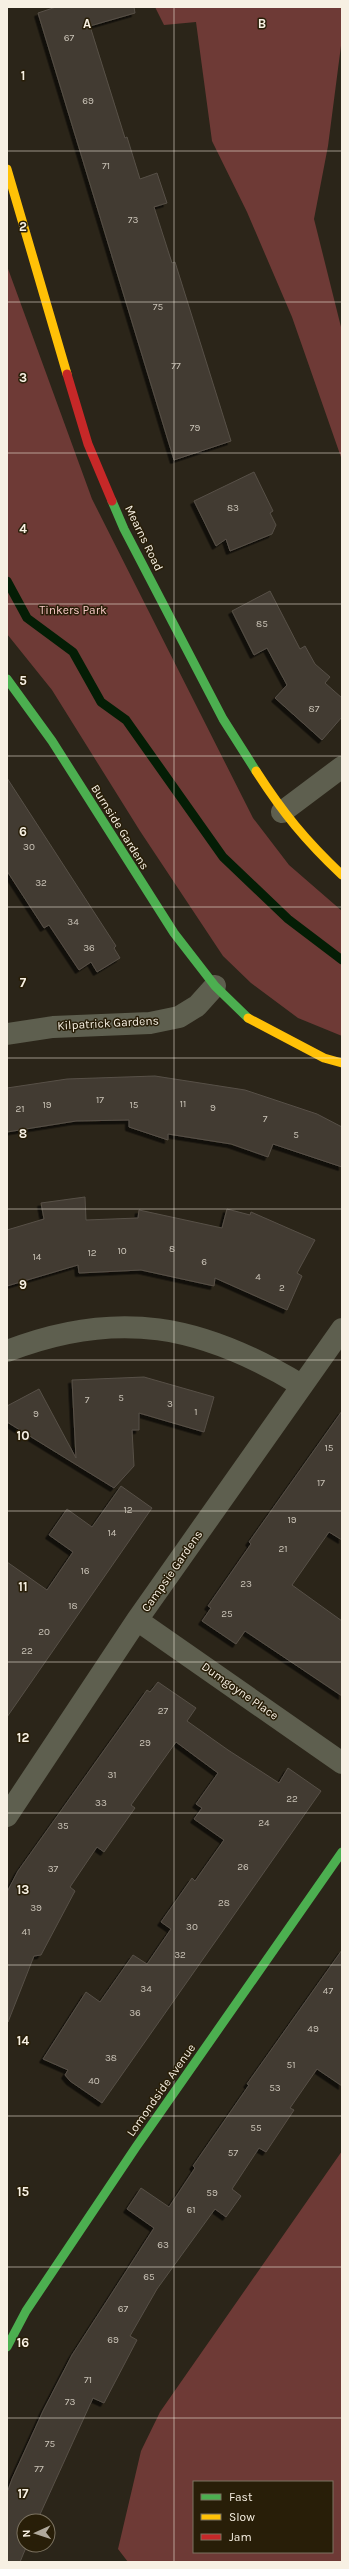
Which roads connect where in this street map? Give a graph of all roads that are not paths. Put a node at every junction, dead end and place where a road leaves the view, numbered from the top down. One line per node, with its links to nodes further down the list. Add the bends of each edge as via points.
1 (7, 169): 4 (street, Mearns Road, via 88,444 124,529 223,719)
2 (7, 679): 6 (street, Burnside Gardens, via 52,740 174,933)
3 (342, 766): 4 (street)
4 (282, 812): 5 (street, Mearns Road, via 312,848)
5 (342, 876)
6 (215, 986): 7 (street, Kilpatrick Gardens, via 197,1006 172,1018 150,1023 53,1027); 8 (street, via 252,1021 324,1058)
7 (7, 1034)
8 (342, 1063)
9 (342, 1329): 11 (street, Campsie Gardens)
10 (7, 1351): 11 (street, via 73,1332 111,1328 156,1328 194,1335 236,1350)
11 (301, 1385): 12 (street, Campsie Gardens)
12 (137, 1620): 13 (street, Dumgoyne Place); 14 (street, Campsie Gardens)
13 (342, 1763)
14 (7, 1816)
15 (342, 1852): 16 (street, Lomondside Avenue, via 136,2147 26,2311)
16 (7, 2347)

